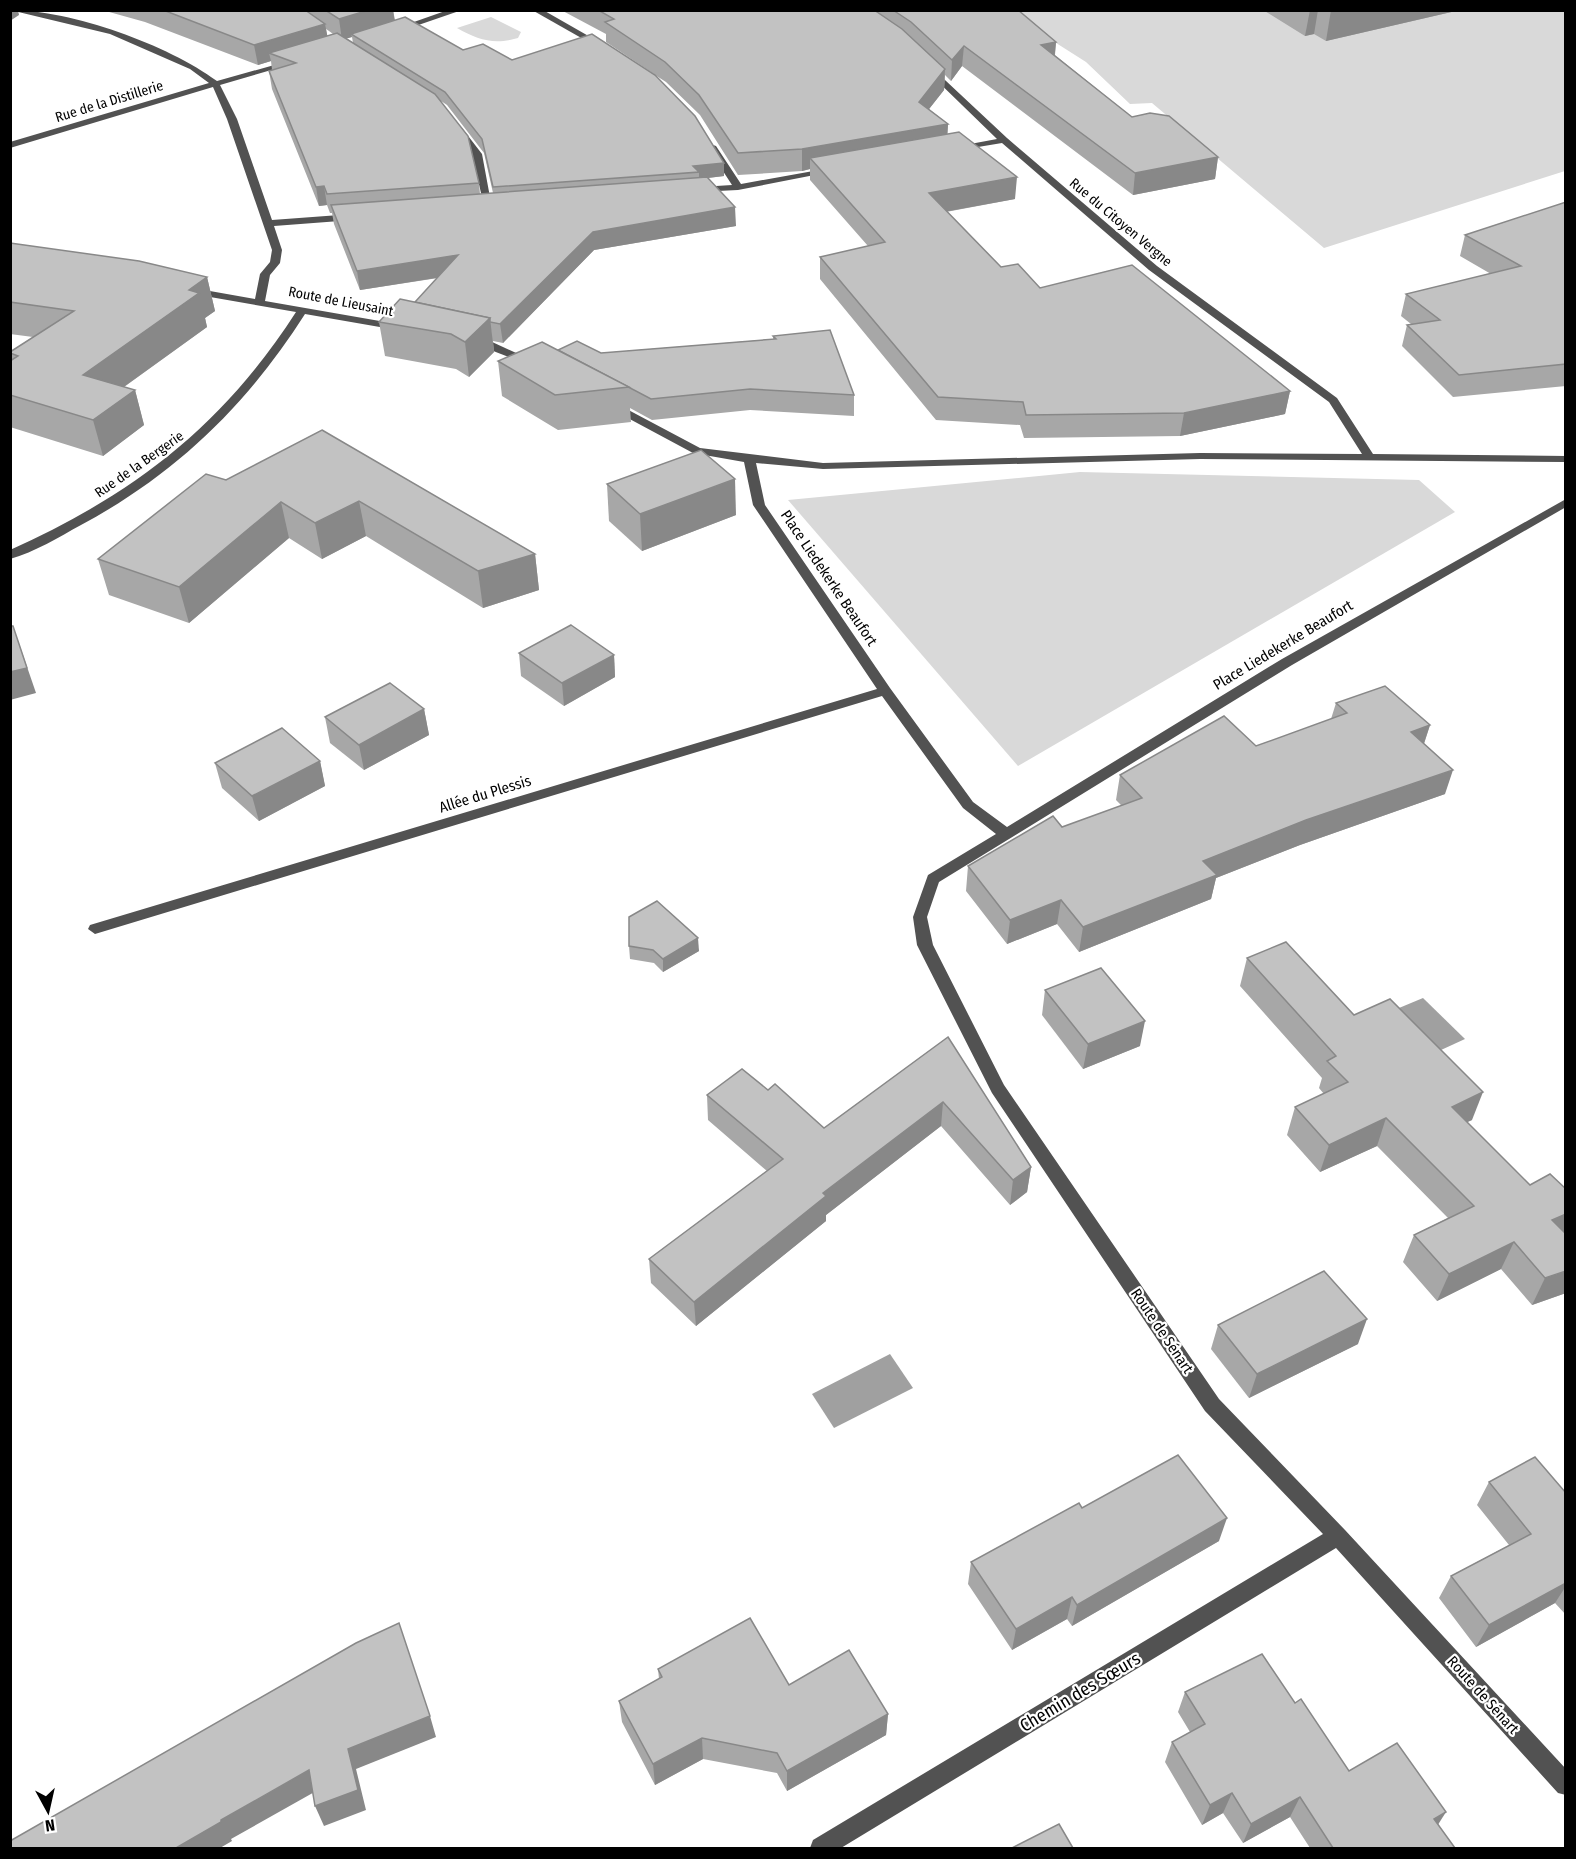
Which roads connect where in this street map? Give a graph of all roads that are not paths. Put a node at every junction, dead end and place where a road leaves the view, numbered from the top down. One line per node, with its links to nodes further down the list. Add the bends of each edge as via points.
1 (14, 10): 8 (street, via 112,32 193,67)
2 (458, 10): 4 (street)
3 (536, 10): 5 (street)
4 (384, 33)
5 (613, 52)
6 (300, 59): 8 (street, Rue de la Distillerie)
7 (922, 62): 11 (street, Rue du Citoyen Vergne)
8 (215, 83): 12 (street, Rue de la Distillerie); 21 (street)
9 (449, 117): 18 (street, via 477,154)
10 (707, 138): 15 (street)
11 (1004, 140): 13 (street); 29 (street, Rue du Citoyen Vergne, via 1153,268 1333,400)
12 (10, 145)
13 (946, 151)
14 (842, 169): 15 (street)
15 (738, 187): 16 (street)
16 (691, 191)
17 (501, 205): 18 (street)
18 (489, 206): 19 (street)
19 (477, 207)
20 (361, 216): 21 (street)
21 (268, 223): 23 (street, via 277,258 265,274)
22 (177, 289): 23 (street, Route de Lieusaint)
23 (260, 301): 24 (street, Route de Lieusaint)
24 (303, 309): 25 (street, Route de Lieusaint); 33 (street, Rue de la Bergerie, via 282,346 188,450 117,500)
25 (404, 328)
26 (463, 338): 27 (street, via 486,343)
27 (548, 371)
28 (608, 403): 30 (street, via 697,451)
29 (1370, 456): 30 (street, via 823,466); 31 (street)
30 (749, 459): 34 (street, Place Liedekerke Beaufort, via 759,505)
31 (1566, 459)
32 (1566, 502): 35 (street, Place Liedekerke Beaufort, via 1328,638)
33 (10, 555)
34 (885, 691): 35 (street, Place Liedekerke Beaufort, via 968,806); 36 (street, Allée du Plessis)
35 (1005, 833): 37 (street, Route de Sénart, via 933,879 920,917 925,945 998,1089 1212,1405)
36 (95, 929)
37 (1338, 1536): 38 (street, Route de Sénart); 39 (street, Chemin des Sœurs)
38 (1566, 1785)
39 (821, 1848)

